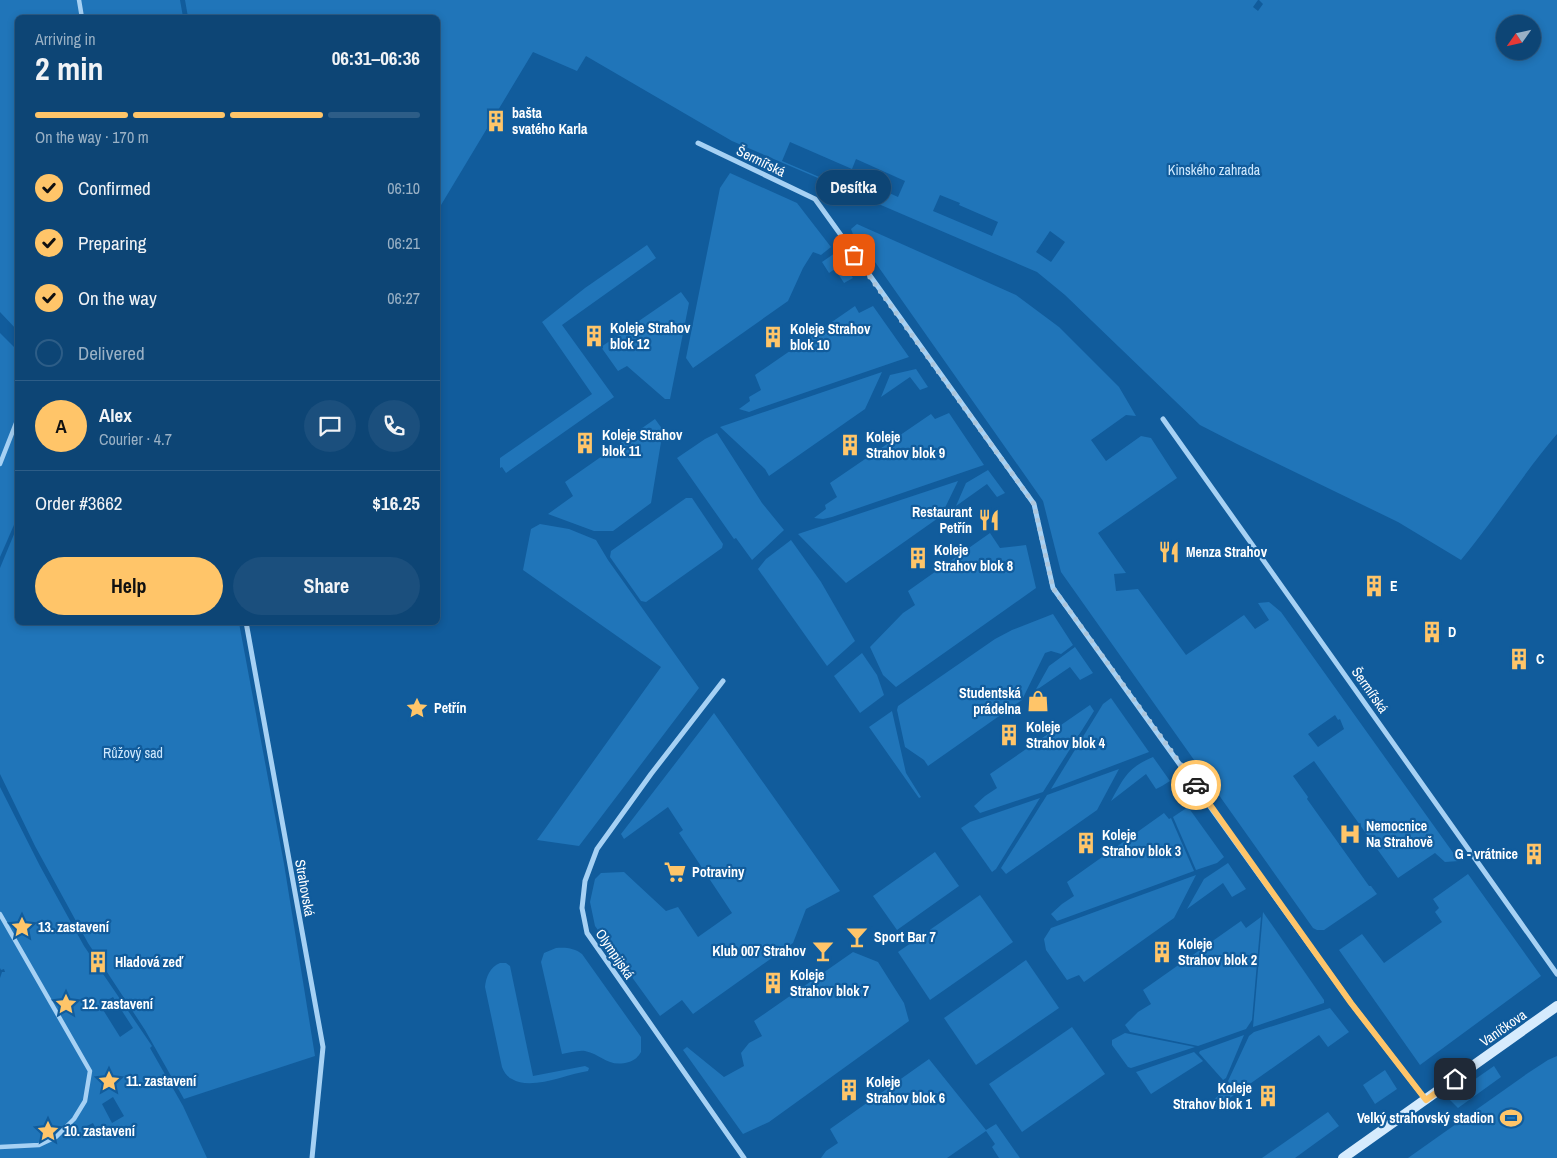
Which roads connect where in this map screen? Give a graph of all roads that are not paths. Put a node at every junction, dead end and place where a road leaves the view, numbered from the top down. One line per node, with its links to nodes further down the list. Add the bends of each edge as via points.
1 (79, 0): 2 (street)
2 (82, 15)
3 (698, 143): 12 (street, Šermířská, via 814,199 1034,504 1053,588 1351,1003)
4 (1162, 419): 10 (street, Šermířská)
5 (15, 426): 6 (street)
6 (0, 464)
7 (247, 625): 14 (street, Strahovská, via 323,1047)
8 (723, 681): 15 (street, Olympijská, via 597,849 584,881 582,908 586,933)
9 (0, 914): 13 (street, via 90,1071 85,1101 74,1119 56,1137 39,1145)
10 (1557, 974)
11 (1557, 1006): 12 (main road, Vaníčkova)
12 (1426, 1100): 16 (main road, Vaníčkova)
13 (0, 1147)
14 (312, 1158)
15 (744, 1158)
16 (1343, 1158)

